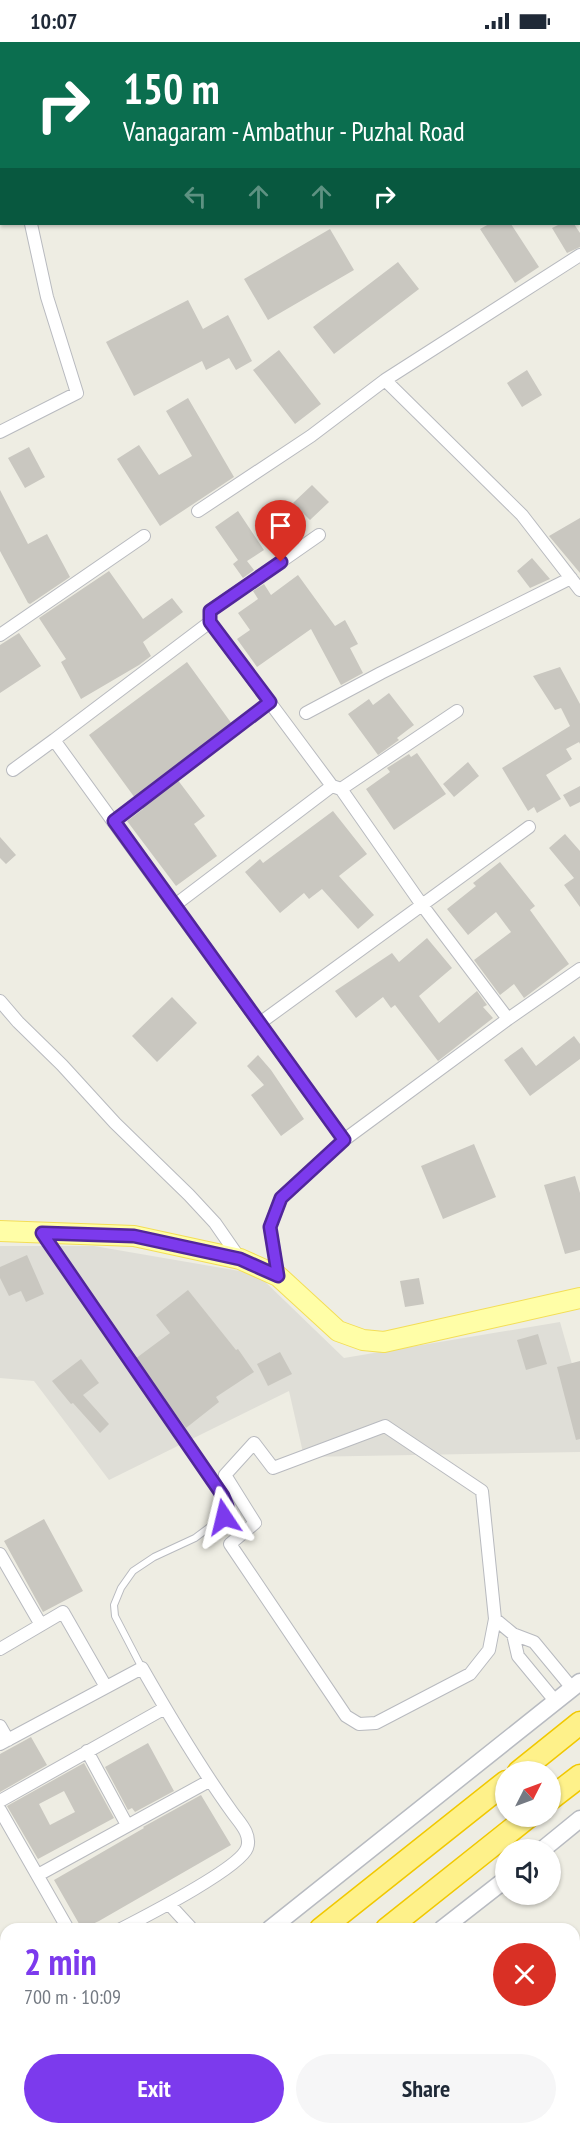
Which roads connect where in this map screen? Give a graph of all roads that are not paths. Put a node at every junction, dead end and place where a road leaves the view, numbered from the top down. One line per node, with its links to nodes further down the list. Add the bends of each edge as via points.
1 (31, 225): 4 (street, via 47,297 77,393)
2 (580, 255): 3 (street)
3 (385, 380): 5 (street, via 311,436); 8 (street, via 522,515)
4 (0, 432)
5 (198, 511)
6 (319, 535): 10 (street, via 210,611)
7 (144, 536): 11 (street)
8 (571, 578): 9 (street); 14 (street)
9 (580, 590)
10 (210, 622): 12 (street); 15 (street)
11 (0, 635)
12 (270, 702): 17 (street); 18 (lane)
13 (457, 711): 17 (street)
14 (306, 713)
15 (54, 740): 16 (street); 18 (street)
16 (13, 770)
17 (336, 788): 20 (street); 21 (street)
18 (114, 821): 20 (street)
19 (529, 827): 21 (street)
20 (175, 905): 25 (street)
21 (422, 905): 24 (street); 25 (street)
22 (580, 969): 24 (street)
23 (0, 1001): 29 (street, via 189,1195)
24 (508, 1019): 26 (street)
25 (261, 1023): 26 (street)
26 (344, 1140): 30 (street, via 281,1198 270,1227)
27 (0, 1231): 28 (main road)
28 (42, 1233): 29 (main road, via 134,1236); 37 (lane, via 227,1506 224,1517 195,1538 133,1571 121,1588 114,1616)
29 (240, 1259): 30 (main road)
30 (278, 1276): 31 (main road, via 338,1331 384,1342)
31 (580, 1298)
32 (0, 1554): 34 (street)
33 (495, 1618): 33 (street, via 489,1650 470,1674 376,1723 359,1724 346,1716 230,1545 255,1522 225,1475 254,1443 273,1468 385,1426 482,1491); 35 (street)
34 (41, 1625): 36 (street); 39 (street, via 63,1612)
35 (513, 1634): 38 (street, via 534,1642); 40 (street, via 518,1656)
36 (0, 1649)
37 (142, 1668): 39 (street); 41 (street)
38 (576, 1685): 40 (street)
39 (106, 1687): 44 (street)
40 (556, 1702): 63 (street)
41 (165, 1708): 45 (street); 48 (street)
42 (580, 1723): 46 (highway)
43 (0, 1725): 44 (street)
44 (4, 1742)
45 (87, 1752): 51 (street); 54 (street)
46 (533, 1761)
47 (580, 1776): 50 (highway)
48 (209, 1780): 54 (street); 59 (street, via 248,1834 248,1846 243,1855)
49 (495, 1791): 64 (highway)
50 (561, 1791)
51 (0, 1801)
52 (0, 1810): 57 (street)
53 (580, 1820): 56 (street)
54 (127, 1825): 57 (street)
55 (515, 1827): 65 (highway)
56 (556, 1839)
57 (38, 1875): 60 (street)
58 (495, 1888): 66 (street)
59 (169, 1904): 61 (street); 62 (street)
60 (65, 1923)
61 (133, 1923)
62 (186, 1923)
63 (278, 1923)
64 (329, 1923)
65 (395, 1923)
66 (450, 1923)

